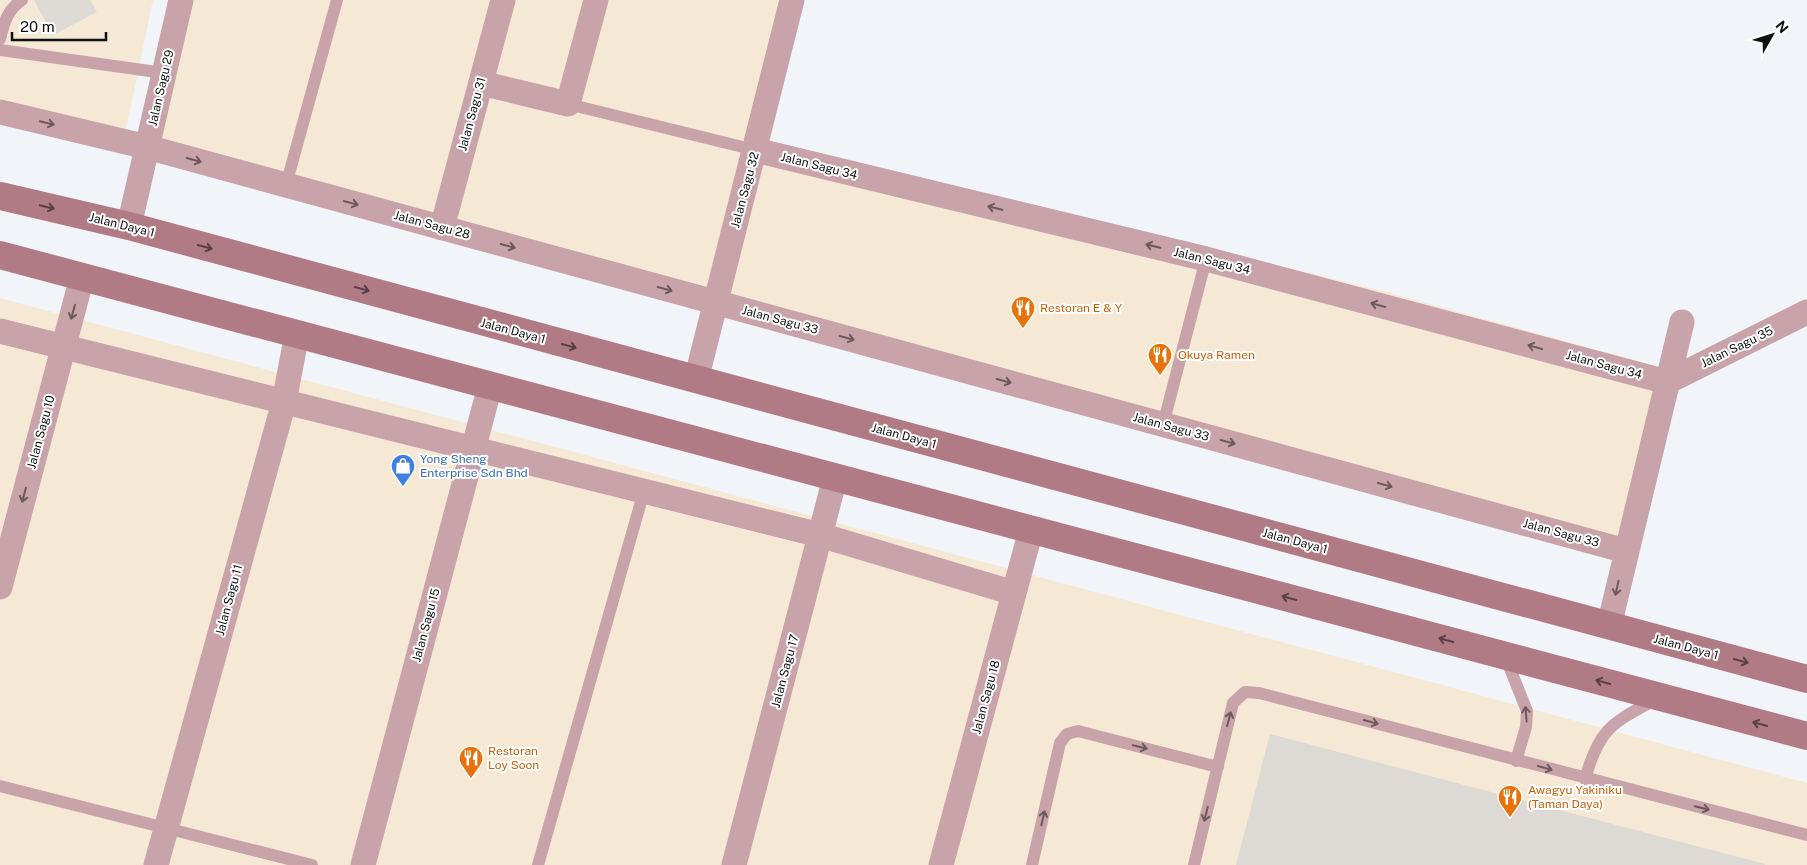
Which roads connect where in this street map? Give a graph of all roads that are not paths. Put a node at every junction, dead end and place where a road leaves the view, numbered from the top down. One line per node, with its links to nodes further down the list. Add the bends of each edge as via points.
1 (22, 0): 7 (lane, via 12,6)
2 (181, 0): 9 (street, Jalan Sagu 29)
3 (337, 0): 15 (lane)
4 (503, 0): 10 (street, Jalan Sagu 31)
5 (596, 0): 11 (street)
6 (792, 0): 14 (street, Jalan Sagu 32)
7 (0, 39)
8 (0, 50): 9 (lane)
9 (164, 73): 13 (street, Jalan Sagu 29)
10 (481, 83): 11 (street); 18 (street, Jalan Sagu 31)
11 (568, 104): 14 (lane)
12 (0, 112): 13 (street, Jalan Sagu 28, one-way to 13)
13 (148, 147): 15 (street, Jalan Sagu 28, one-way to 15); 17 (street, Jalan Sagu 29)
14 (755, 150): 20 (street, Jalan Sagu 34, one-way to 14); 22 (street, Jalan Sagu 32)
15 (286, 185): 18 (street, Jalan Sagu 28, one-way to 18)
16 (0, 196): 17 (main road, Jalan Daya 1, one-way to 17)
17 (129, 226): 28 (main road, Jalan Daya 1, one-way to 28)
18 (442, 228): 22 (street, Jalan Sagu 28, one-way to 22)
19 (0, 255): 21 (main road)
20 (1206, 259): 29 (street, Jalan Sagu 34, one-way to 20); 32 (lane)
21 (82, 277): 26 (main road); 27 (street, Jalan Sagu 10, one-way to 27)
22 (716, 303): 28 (street, Jalan Sagu 32); 32 (street, Jalan Sagu 33, one-way to 32)
23 (1807, 312): 29 (street, Jalan Sagu 35)
24 (1682, 322): 29 (street)
25 (0, 331): 27 (street)
26 (297, 334): 30 (main road); 31 (street, Jalan Sagu 11)
27 (64, 347): 31 (street); 39 (street, Jalan Sagu 10, one-way to 39)
28 (696, 380): 41 (main road, Jalan Daya 1)
29 (1667, 382): 38 (street)
30 (490, 386): 33 (street, Jalan Sagu 15); 34 (main road)
31 (284, 402): 33 (street); 50 (street, Jalan Sagu 11)
32 (1163, 425): 38 (street, Jalan Sagu 33, one-way to 38)
33 (473, 448): 35 (street); 54 (street, Jalan Sagu 15)
34 (835, 478): 36 (main road); 37 (street, Jalan Sagu 17)
35 (644, 491): 37 (street); 55 (lane)
36 (1031, 530): 40 (street, Jalan Sagu 18); 42 (main road, one-way to 36)
37 (820, 535): 40 (street); 56 (street, Jalan Sagu 17)
38 (1626, 551): 41 (street, one-way to 41)
39 (0, 587)
40 (1014, 593): 57 (street, Jalan Sagu 18)
41 (1609, 626): 43 (main road, Jalan Daya 1, one-way to 43)
42 (1504, 656): 44 (main road, one-way to 42); 46 (lane, one-way to 42, via 1527,711)
43 (1807, 679)
44 (1660, 697): 45 (main road, one-way to 44); 48 (lane, via 1620,719 1601,736)
45 (1807, 736)
46 (1516, 761): 47 (lane, one-way to 46, via 1233,703 1245,692); 48 (lane, one-way to 48)
47 (1218, 767): 58 (lane, one-way to 47, via 1060,743 1067,734 1078,731); 59 (lane, one-way to 59)
48 (1585, 779): 51 (lane, one-way to 51)
49 (0, 786): 50 (lane)
50 (166, 828): 52 (street, Jalan Sagu 11); 53 (lane)
51 (1807, 835)
52 (156, 865)
53 (312, 865)
54 (363, 865)
55 (538, 865)
56 (734, 865)
57 (941, 865)
58 (1032, 865)
59 (1194, 865)

